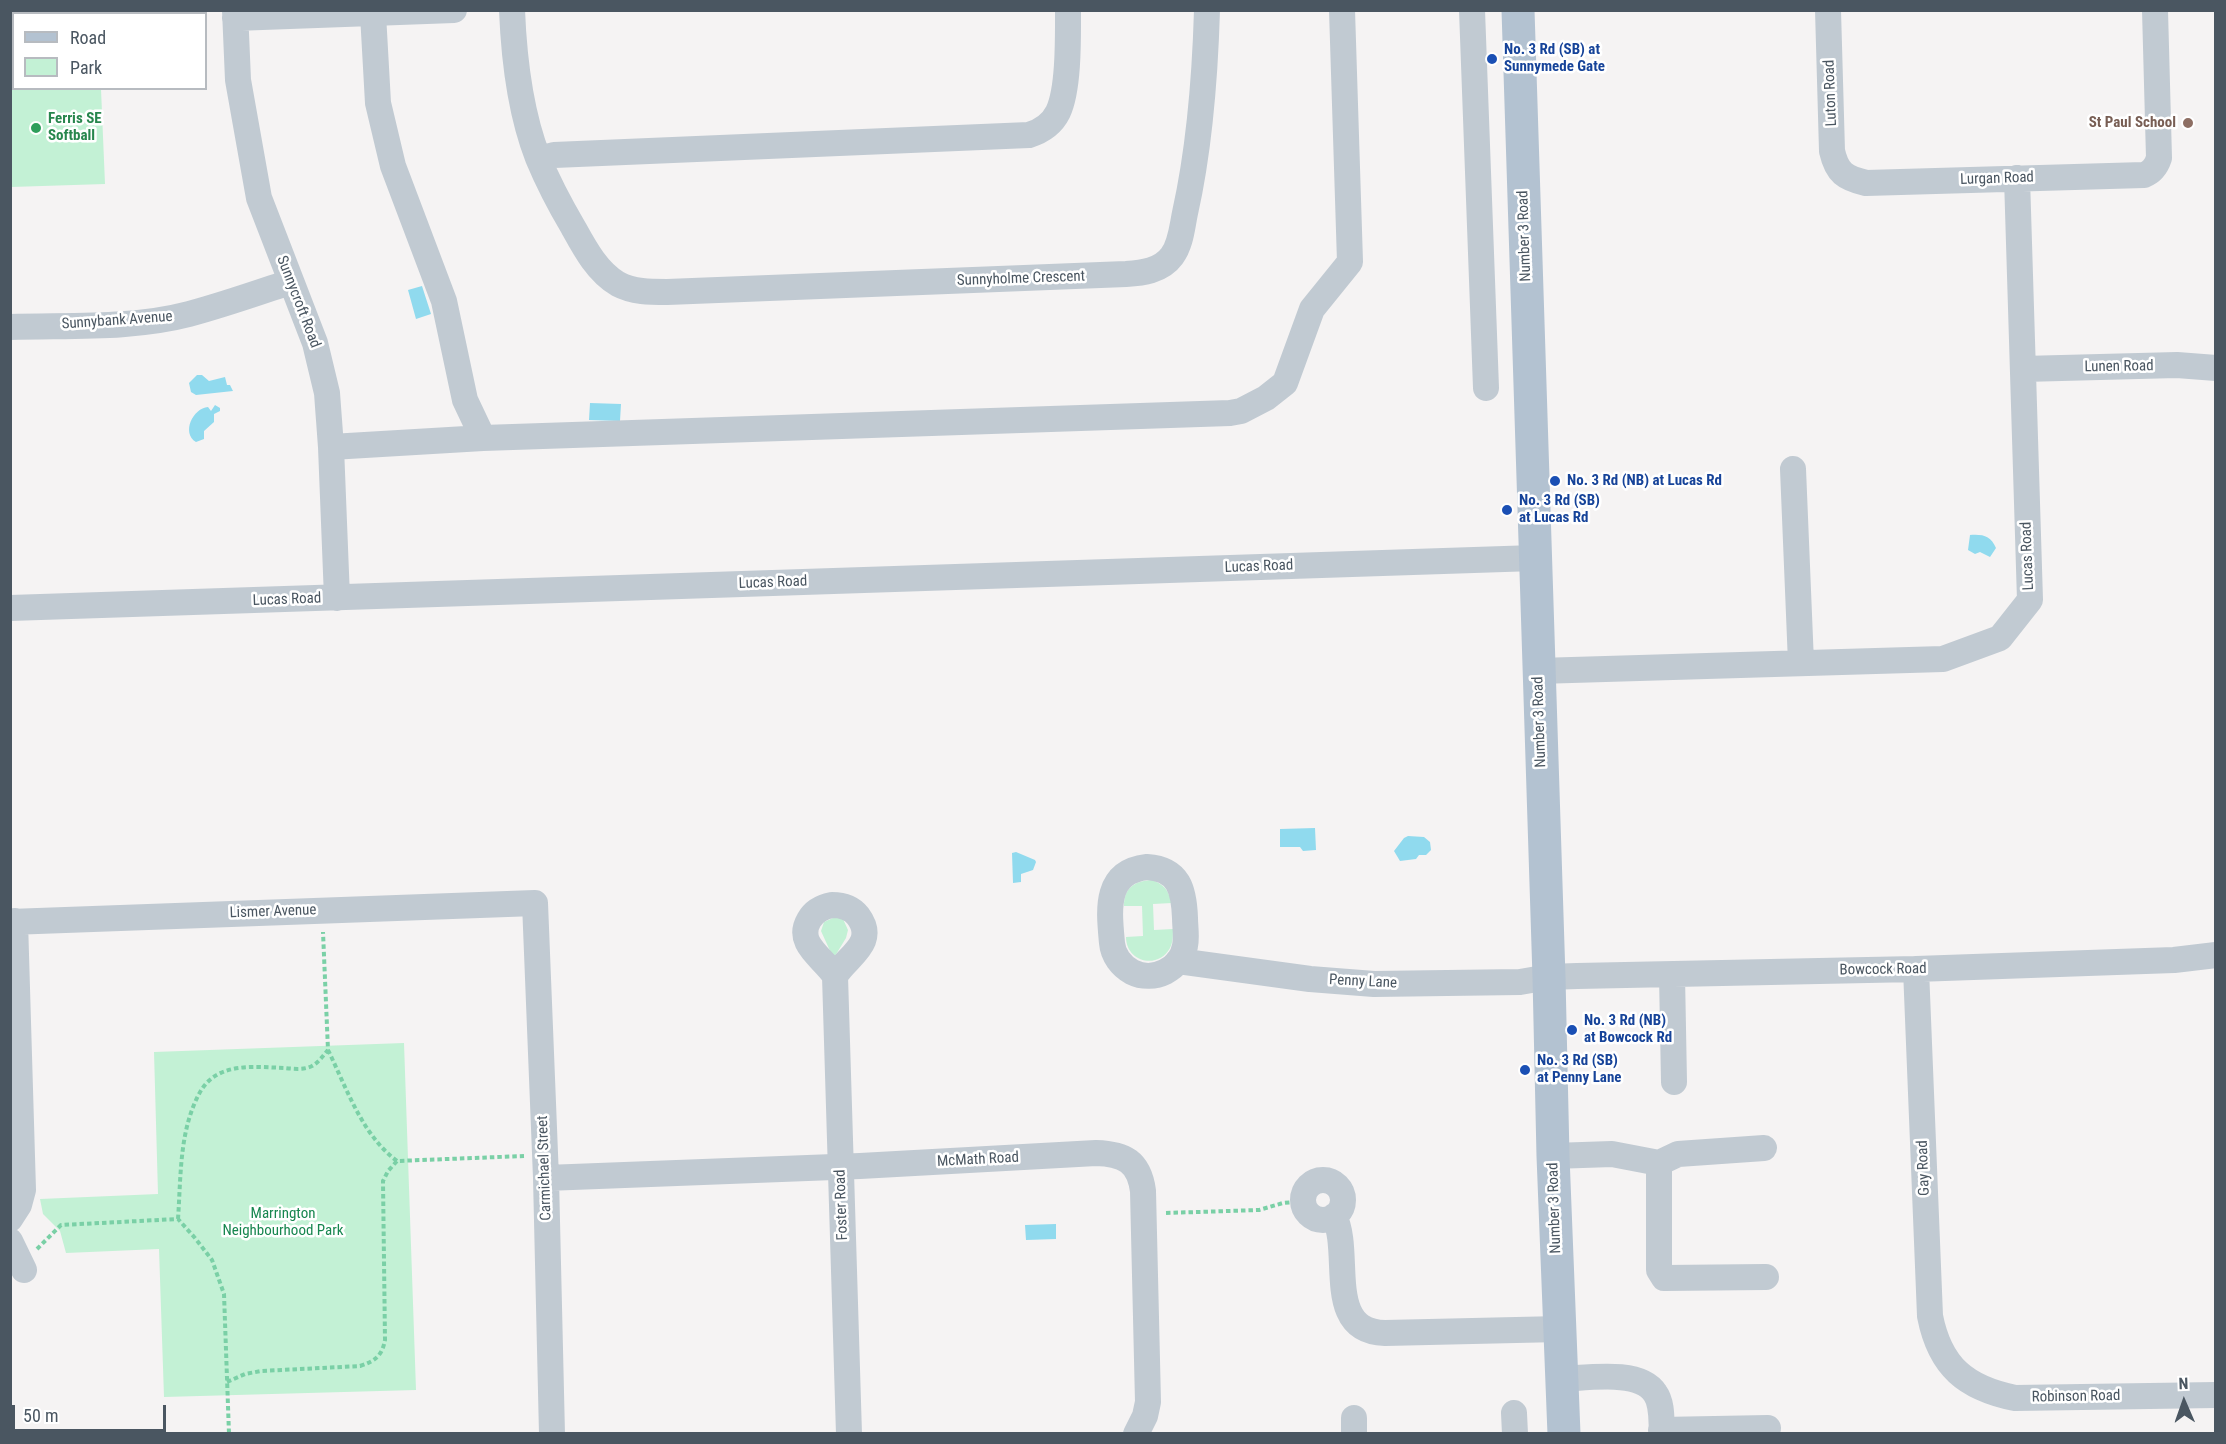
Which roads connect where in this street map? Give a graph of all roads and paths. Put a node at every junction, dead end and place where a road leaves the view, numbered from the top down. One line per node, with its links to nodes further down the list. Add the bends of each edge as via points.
1 (453, 10): 11 (street)
2 (512, 10): 12 (street, Sunnyholme Crescent, via 521,95)
3 (1068, 10): 12 (street, via 1060,107 1048,125 1029,135 554,155)
4 (1207, 10): 12 (street, Sunnyholme Crescent, via 1200,119 1188,200 1177,246 1158,268 1126,274 667,292 614,288 563,210)
5 (1342, 10): 20 (street, via 1350,262 1312,309 1285,382 1247,408 1230,413)
6 (1472, 10): 19 (street)
7 (1518, 10): 23 (main road, Number 3 Road)
8 (1828, 10): 13 (street, Luton Road, via 1833,151)
9 (2155, 10): 14 (street, Lurgan Road, via 2158,158 2154,169 2144,175)
10 (235, 14): 11 (street); 15 (street, Sunnycroft Road, via 238,80 259,198)
11 (373, 14): 20 (street, via 378,103 393,166 444,301 465,400)
12 (539, 159)
13 (1841, 173): 14 (street, Lurgan Road, via 1866,183)
14 (2017, 178): 18 (street, Lucas Road)
15 (290, 282): 16 (street, Sunnybank Avenue, via 158,320); 21 (street, Sunnycroft Road, via 323,370)
16 (10, 327)
17 (2216, 368): 18 (street, Lunen Road, via 2176,365)
18 (2023, 369): 26 (street, Lucas Road, via 2030,600 2000,638 1943,659)
19 (1486, 388)
20 (483, 438): 21 (street)
21 (331, 447): 24 (street, Sunnycroft Road)
22 (1793, 468): 26 (street)
23 (1536, 558): 24 (street, Lucas Road); 27 (main road, Number 3 Road)
24 (337, 598): 25 (street, Lucas Road)
25 (10, 608)
26 (1801, 663): 27 (street, Lucas Road)
27 (1538, 671): 36 (main road, Number 3 Road)
28 (535, 903): 29 (street, Lismer Avenue); 43 (street, Carmichael Street)
29 (323, 910): 30 (street, Lismer Avenue); 37 (path)
30 (13, 922): 48 (street, via 22,1190)
31 (2216, 955): 33 (street, Bowcock Road, via 2174,960)
32 (1178, 961): 36 (street, Penny Lane, via 1374,984 1520,982)
33 (1916, 969): 34 (street, Bowcock Road); 53 (street, Gay Road, via 1930,1316 1939,1349)
34 (1672, 975): 36 (street, Bowcock Road); 38 (street)
35 (835, 976): 44 (street, Foster Road)
36 (1549, 977): 40 (main road, Number 3 Road)
37 (328, 1050): 41 (path, via 371,1135); 47 (path, via 307,1068 234,1068 218,1073 205,1085 185,1132)
38 (1674, 1082)
39 (1764, 1148): 42 (street, via 1678,1154)
40 (1553, 1156): 42 (street, via 1612,1154); 52 (main road, Number 3 Road)
41 (397, 1161): 43 (path); 55 (path, via 383,1181 385,1340 380,1356 360,1366 261,1371)
42 (1659, 1163): 51 (street, via 1659,1270 1664,1278)
43 (545, 1167): 44 (street, McMath Road); 60 (street, Carmichael Street)
44 (840, 1167): 46 (street, McMath Road, via 1110,1154 1125,1159 1138,1170); 61 (street, Foster Road)
45 (1304, 1201): 46 (path, via 1258,1210); 52 (street, via 1306,1190 1325,1180 1340,1191 1343,1200 1334,1216 1341,1235 1345,1303 1366,1330 1384,1333)
46 (1144, 1213): 62 (street, McMath Road, via 1149,1402)
47 (178, 1219): 50 (path, via 61,1225); 55 (path, via 212,1260 221,1282)
48 (10, 1220)
49 (10, 1241): 50 (street)
50 (23, 1267)
51 (1766, 1277)
52 (1560, 1329): 54 (main road, Number 3 Road)
53 (1948, 1362): 56 (street, Robinson Road, via 1975,1385 2015,1398)
54 (1562, 1379): 58 (street, via 1623,1377 1648,1385 1660,1406); 63 (main road, Number 3 Road)
55 (227, 1382): 59 (path)
56 (2216, 1395)
57 (1768, 1428): 58 (street)
58 (1661, 1432)
59 (229, 1434)
60 (552, 1434)
61 (849, 1434)
62 (1136, 1434)
63 (1564, 1434)

